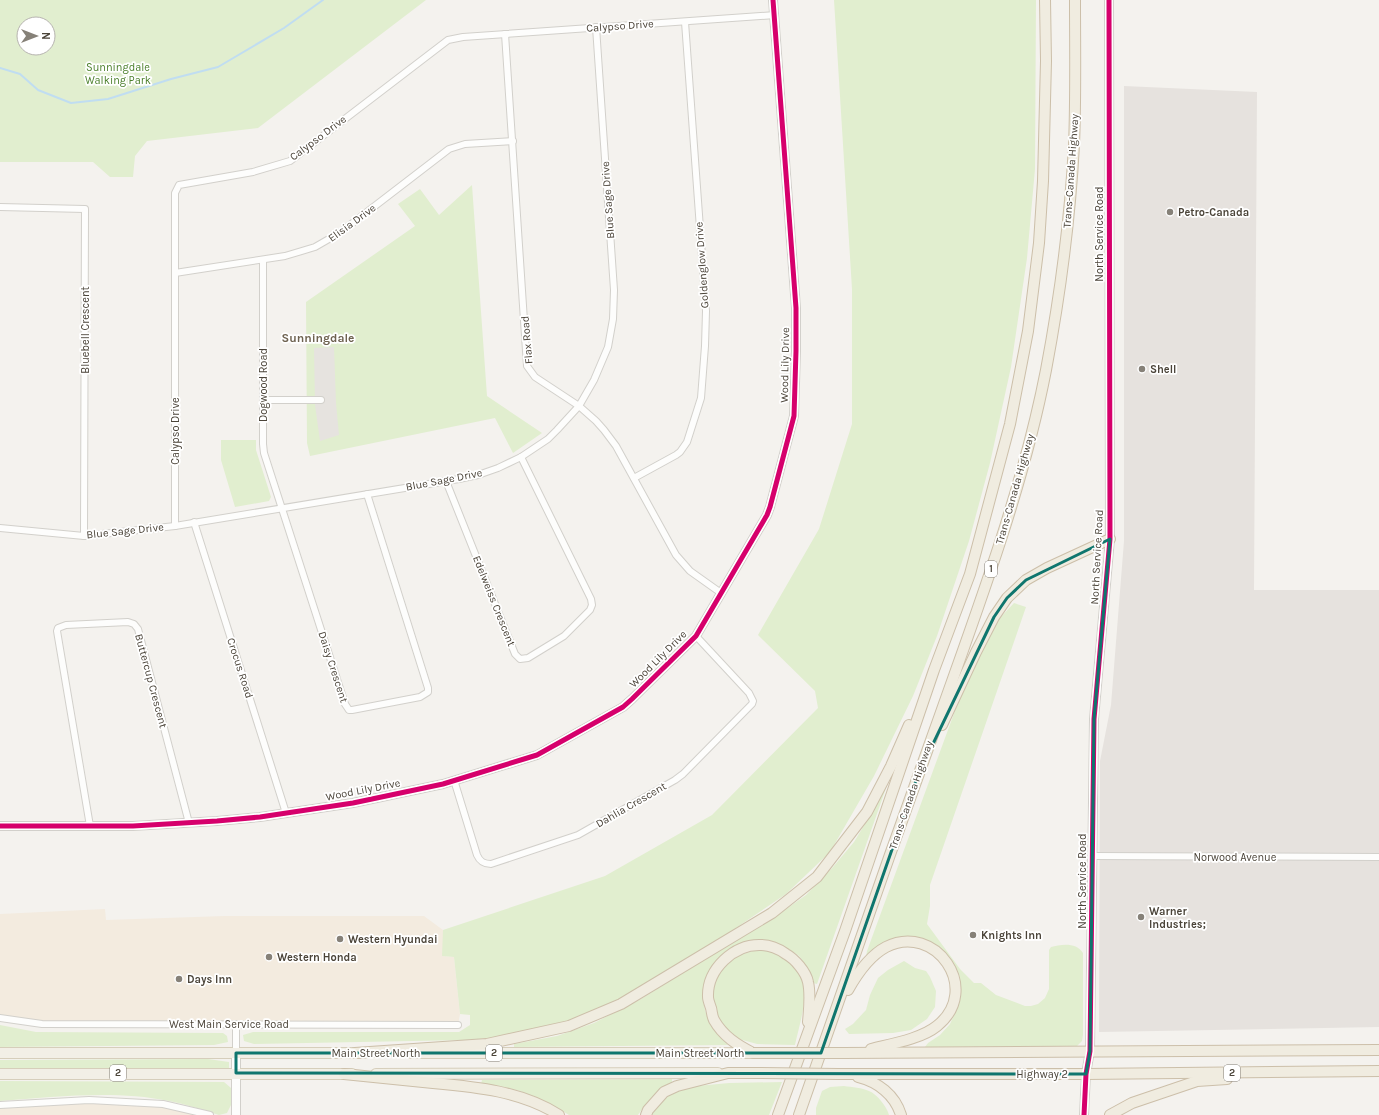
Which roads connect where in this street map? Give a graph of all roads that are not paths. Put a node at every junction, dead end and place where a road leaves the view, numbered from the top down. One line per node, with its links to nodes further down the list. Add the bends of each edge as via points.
1 (773, 0): 5 (street, Wood Lily Drive)
2 (1046, 0): 28 (highway, Trans-Canada Highway / 1, via 1043,181 1039,243 1028,330 1010,424 983,529 970,574)
3 (1075, 0): 29 (highway, Trans-Canada Highway / 1, via 1074,122 1070,201 1046,372 1019,478 988,578)
4 (1109, 0): 25 (street, North Service Road)
5 (775, 15): 6 (street, Calypso Drive); 26 (street, Wood Lily Drive, via 796,308 794,416 770,508)
6 (685, 22): 7 (street, Calypso Drive); 17 (street, Goldenglow Drive, via 706,311 706,346 701,398 687,442 680,452)
7 (596, 27): 8 (street, Calypso Drive); 15 (street, Blue Sage Drive, via 614,310 612,331 604,359)
8 (505, 34): 9 (street, Flax Road); 12 (street, Calypso Drive, via 448,40 290,161 253,172 179,185 175,194)
9 (513, 141): 11 (street, Elisia Drive, via 454,147 333,238 306,250); 15 (street, Flax Road, via 527,366 535,377)
10 (0, 207): 24 (street, Bluebell Crescent, via 85,209)
11 (263, 260): 12 (street, Elisia Drive); 13 (street, Dogwood Road)
12 (175, 273): 22 (street, Calypso Drive)
13 (263, 400): 14 (street); 20 (street, Dogwood Road, via 263,448)
14 (321, 400)
15 (579, 406): 16 (street, Blue Sage Drive, via 557,430); 17 (street, Flax Road, via 610,437)
16 (521, 457): 18 (street, Blue Sage Drive, via 489,472); 18 (street, Edelweiss Crescent, via 592,605 564,636 528,658 520,659 515,654)
17 (634, 478): 26 (street, Flax Road, via 670,546 682,563)
18 (446, 481): 19 (street, Blue Sage Drive)
19 (367, 494): 20 (street, Blue Sage Drive); 20 (street, Daisy Crescent, via 428,692 420,697 356,710 348,710 345,704)
20 (282, 508): 21 (street, Blue Sage Drive)
21 (194, 522): 22 (street, Blue Sage Drive); 31 (street, Crocus Road)
22 (175, 526): 24 (street, Blue Sage Drive)
23 (0, 528): 24 (street, Blue Sage Drive)
24 (84, 536)
25 (1110, 539): 29 (highway, via 1026,580 1007,598 976,652); 35 (street, North Service Road, via 1094,718)
26 (721, 593): 27 (street, Wood Lily Drive)
27 (696, 636): 30 (street, Wood Lily Drive, via 623,706 541,753); 30 (street, Dahlia Crescent, via 749,693 753,701 675,780 578,835 486,864 478,859)
28 (934, 670): 41 (highway, Trans-Canada Highway / 1); 46 (highway, via 891,766 867,812 817,877 772,913 621,1004 569,1026 487,1044)
29 (918, 775): 37 (highway, Trans-Canada Highway / 1)
30 (454, 780): 31 (street, Wood Lily Drive, via 352,803)
31 (286, 813): 32 (street, Wood Lily Drive)
32 (189, 823): 34 (street, Wood Lily Drive); 34 (street, Buttercup Crescent, via 138,629 128,622 66,625 57,631)
33 (0, 826): 34 (street, Wood Lily Drive)
34 (90, 826)
35 (1092, 856): 36 (street, Norwood Avenue); 43 (street, North Service Road)
36 (1379, 858)
37 (835, 1012): 48 (highway, via 862,967 886,947 907,942 918,944 939,954 948,963 956,986 948,1016 936,1027 910,1039); 57 (highway, Trans-Canada Highway / 1)
38 (0, 1018): 39 (street, West Main Service Road, via 42,1024)
39 (236, 1024): 40 (street, West Main Service Road); 45 (street)
40 (458, 1025)
41 (808, 1033): 47 (highway, via 810,1000 808,981 803,971 792,957 777,948 761,945 746,947 733,952 720,963 710,981 708,997 713,1018 720,1029 735,1044); 63 (highway, Trans-Canada Highway / 1)
42 (1379, 1050): 43 (highway, Highway 2 / 2)
43 (1090, 1052): 48 (highway, Highway 2 / 2); 56 (street, North Service Road)
44 (0, 1053): 45 (main road, Main Street North / 2)
45 (236, 1053): 46 (main road, Main Street North / 2); 51 (street)
46 (355, 1053): 47 (main road, Main Street North / 2)
47 (753, 1053): 48 (highway, Highway 2 / 2, bridge)
48 (856, 1053)
49 (1379, 1071): 50 (highway, Highway 2 / 2)
50 (1310, 1072): 56 (highway, Highway 2 / 2); 68 (highway, via 1197,1081 1132,1103)
51 (236, 1073): 53 (main road, Main Street North / 2); 54 (main road, Main Street North / 2); 60 (street)
52 (728, 1073): 54 (main road, Main Street North / 2); 55 (highway, Highway 2 / 2, bridge); 62 (highway, Highway 2, via 676,1086 664,1092)
53 (0, 1074)
54 (344, 1074): 61 (highway, via 481,1088 545,1106)
55 (841, 1074): 56 (highway, Highway 2 / 2); 66 (highway, via 866,1079 879,1085 891,1096)
56 (1086, 1074): 67 (street, North Service Road)
57 (811, 1081): 64 (highway, Trans-Canada Highway / 1); 65 (highway)
58 (0, 1105): 59 (street, via 89,1100 163,1104)
59 (210, 1115)
60 (236, 1115)
61 (559, 1115)
62 (646, 1115)
63 (778, 1115)
64 (799, 1115)
65 (806, 1115)
66 (901, 1115)
67 (1084, 1115)
68 (1110, 1115)

